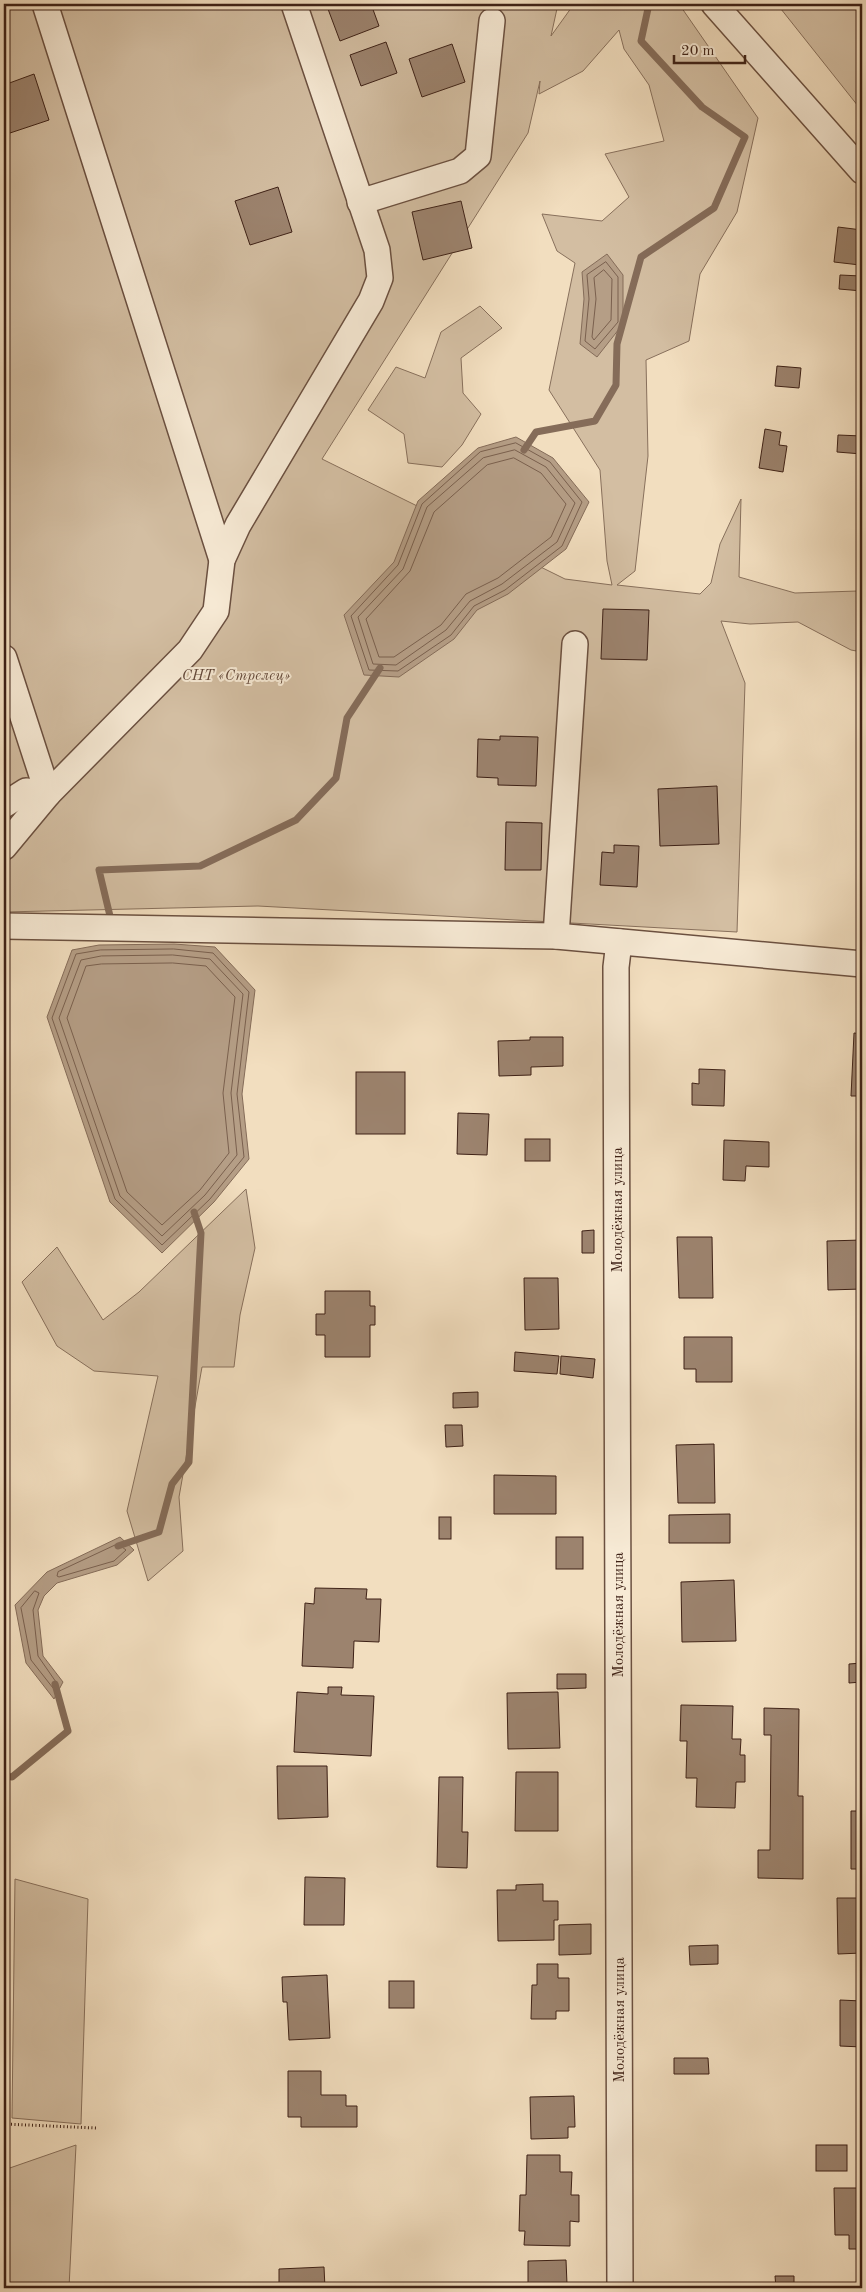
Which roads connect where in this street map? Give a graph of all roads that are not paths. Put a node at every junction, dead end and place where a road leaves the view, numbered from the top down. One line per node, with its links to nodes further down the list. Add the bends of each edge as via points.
1 (45, 4): 7 (street)
2 (294, 4): 6 (street)
3 (714, 4): 5 (street)
4 (492, 21): 6 (street, via 478,156 460,171)
5 (862, 171)
6 (360, 202): 7 (street, via 377,250 380,278 372,301 238,525)
7 (222, 560): 10 (street, via 216,610 190,650)
8 (574, 644): 14 (street)
9 (4, 658): 10 (street)
10 (48, 794): 11 (street, via 26,791); 12 (street)
11 (4, 804)
12 (4, 847)
13 (4, 926): 14 (street)
14 (556, 936): 15 (street)
15 (619, 942): 16 (street); 17 (street, Молодёжная улица, via 616,987)
16 (862, 964)
17 (620, 2288)

